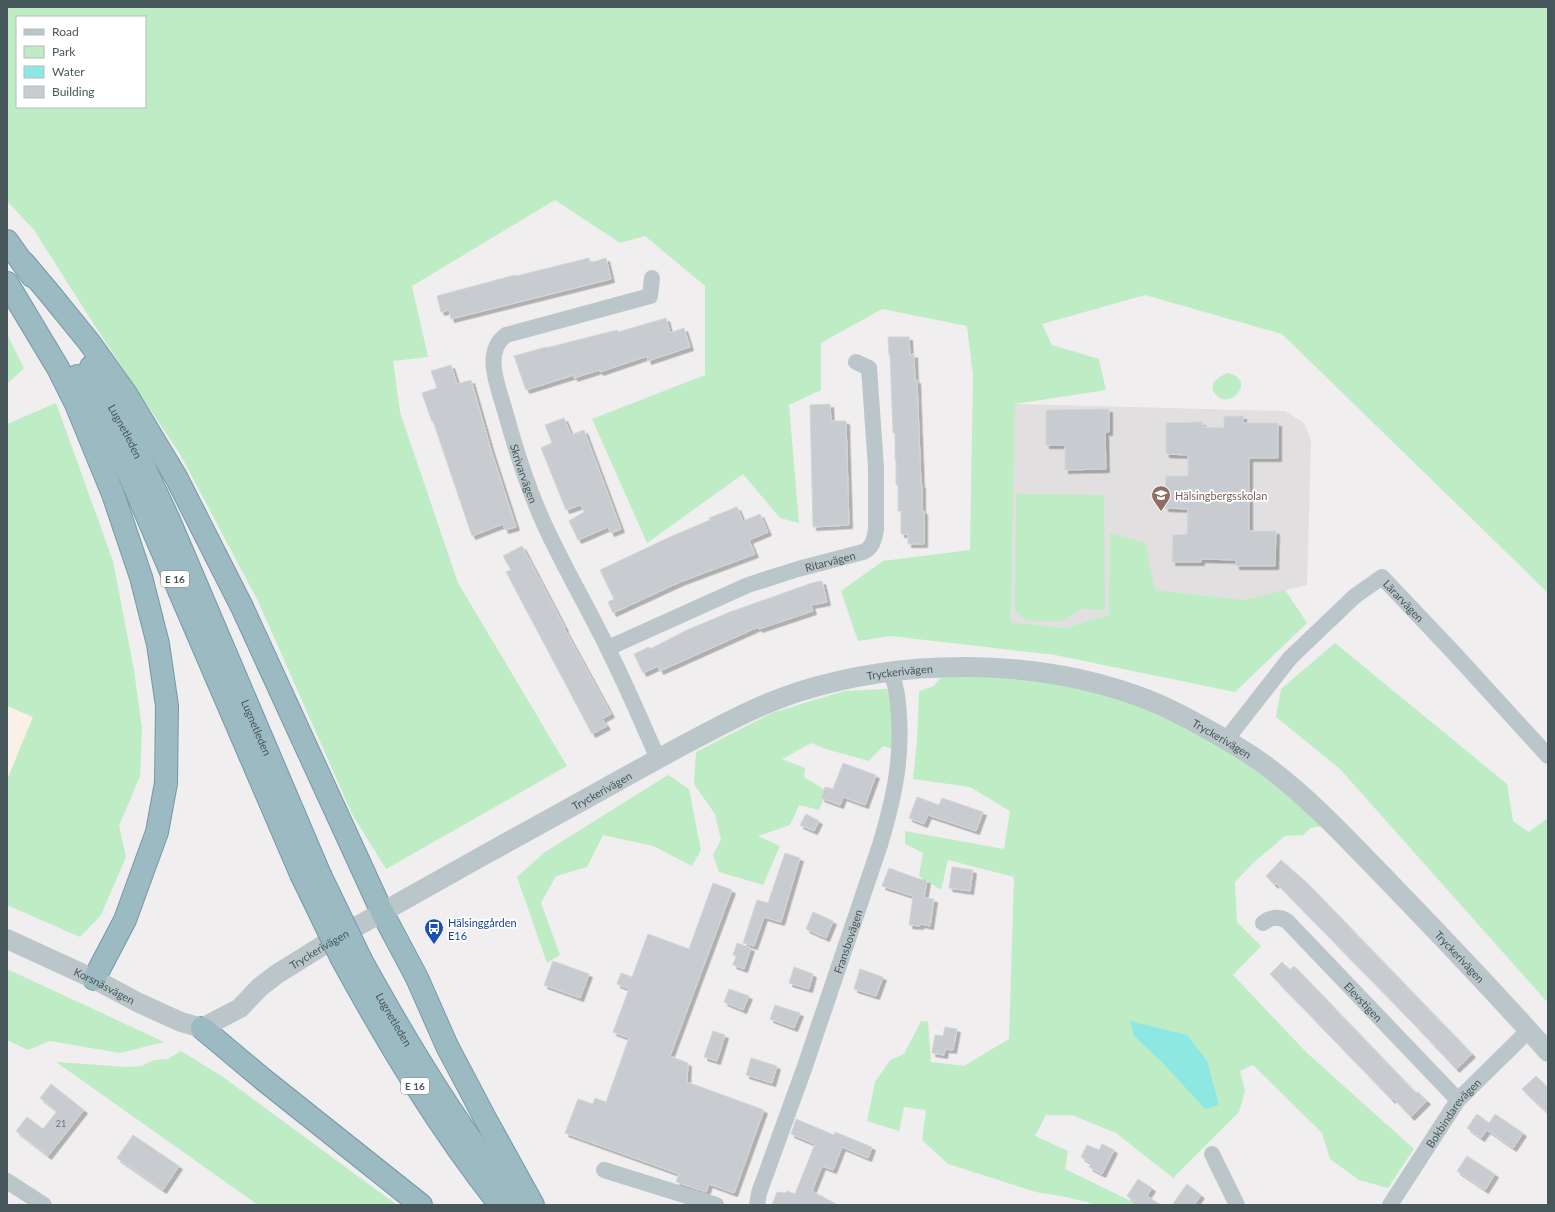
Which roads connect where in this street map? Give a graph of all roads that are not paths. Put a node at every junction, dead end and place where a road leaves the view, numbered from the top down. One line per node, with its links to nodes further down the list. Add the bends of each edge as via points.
1 (7, 241): 2 (highway, Lugnetleden / E 16)
2 (15, 268): 11 (highway, E 16, via 50,294 89,342 126,394 176,477 242,607); 14 (highway, Lugnetleden / E 16, bridge, via 26,296 88,394 123,460)
3 (652, 278): 6 (street, Skrivarvägen, via 650,296 510,333 500,340 494,350 496,380 511,435 534,501)
4 (7, 283): 15 (highway, via 58,368 76,404 113,494 141,577 158,644 167,706 166,784 157,832 126,920)
5 (856, 362): 6 (street, Ritarvägen, via 869,368 876,460 876,530 869,549 748,585)
6 (608, 648): 10 (street, Skrivarvägen)
7 (891, 672): 8 (street, Tryckerivägen, via 975,667 1064,677 1139,696); 10 (street, Tryckerivägen, via 846,679 798,692 756,708); 29 (street, Fransbovägen, via 897,688 900,738 898,773 891,808)
8 (1226, 740): 9 (street, Lärarvägen, via 1290,658 1355,596 1382,577); 17 (street, Tryckerivägen, via 1264,764 1324,814)
9 (1548, 756)
10 (658, 759): 11 (street, Tryckerivägen)
11 (382, 912): 16 (street, Tryckerivägen, via 293,963 260,987 240,1008); 27 (highway, E 16, via 417,978 447,1046)
12 (1263, 923): 19 (street, Elevstigen, via 1268,918 1281,918 1287,921)
13 (7, 939): 15 (street, Korsnäsvägen)
14 (351, 959): 25 (highway, Lugnetleden / E 16, via 375,1019 423,1099 459,1152); 26 (highway, Lugnetleden / E 16, via 388,1010 429,1078 483,1157)
15 (94, 979): 16 (street, Korsnäsvägen, via 180,1022)
16 (202, 1028): 24 (highway)
17 (1529, 1030): 18 (street, Tryckerivägen); 19 (street, Bokbindarevägen)
18 (1548, 1052)
19 (1458, 1100): 31 (street, Bokbindarevägen)
20 (1212, 1154): 30 (street)
21 (604, 1170): 28 (street)
22 (7, 1181): 23 (street)
23 (44, 1205)
24 (421, 1205)
25 (500, 1205)
26 (520, 1205)
27 (533, 1205)
28 (716, 1205)
29 (757, 1205)
30 (1237, 1205)
31 (1390, 1205)

